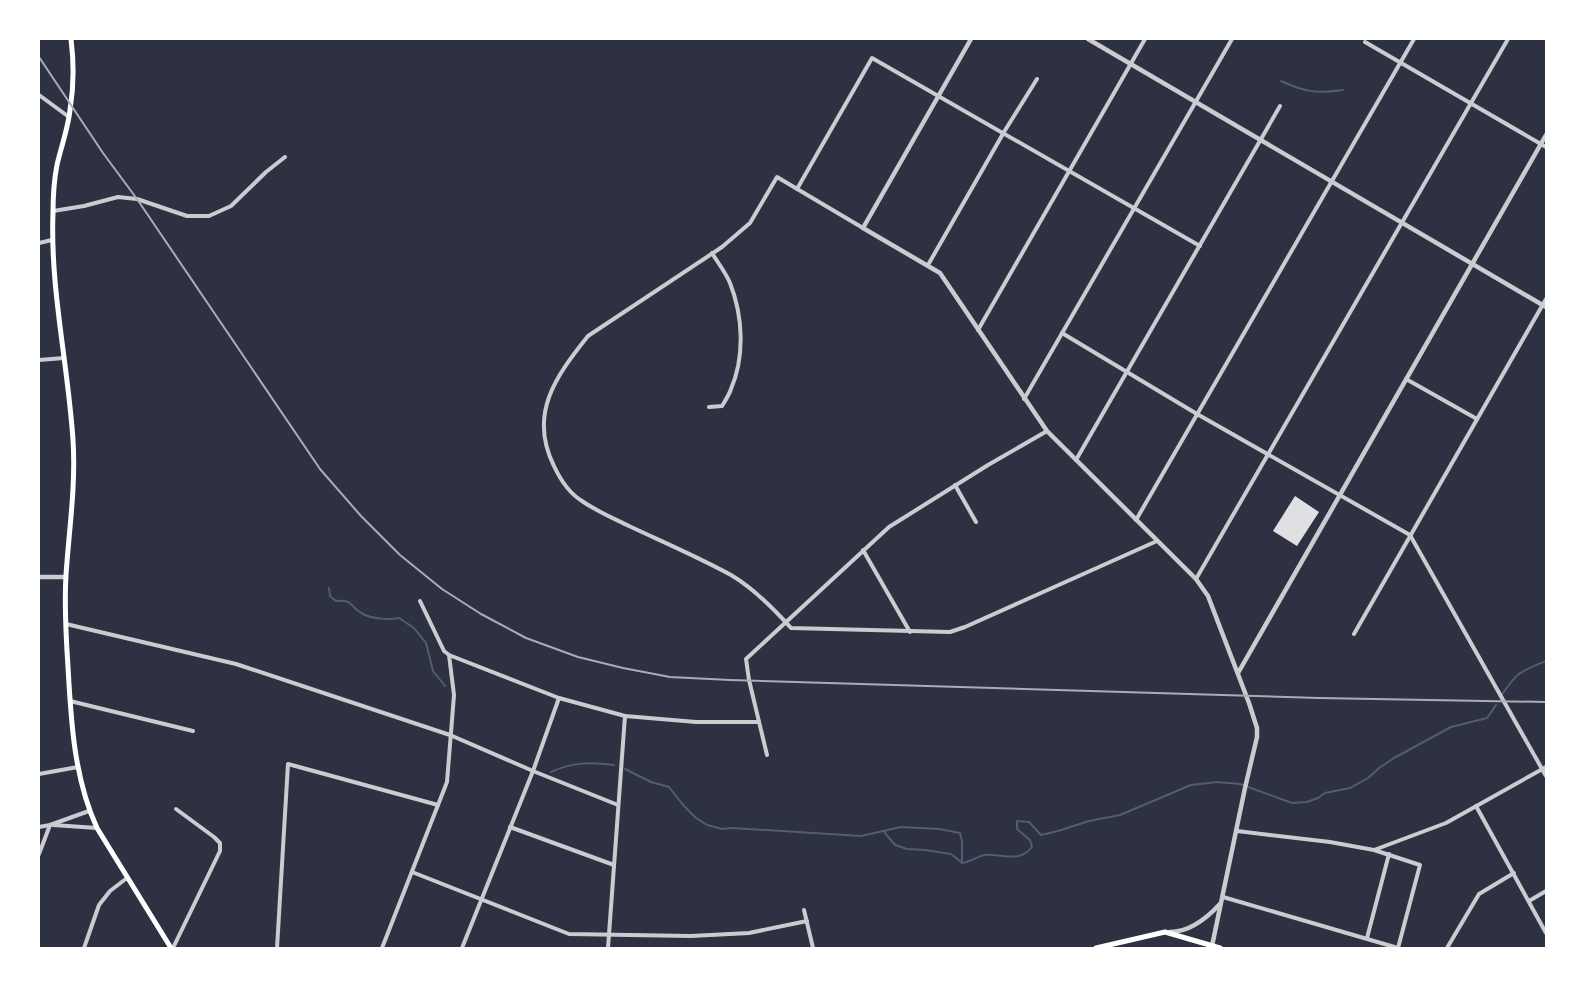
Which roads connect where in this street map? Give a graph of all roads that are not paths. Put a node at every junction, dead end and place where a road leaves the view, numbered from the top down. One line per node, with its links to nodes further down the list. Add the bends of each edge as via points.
1 (71, 39): 17 (main road, via 73,89)
2 (972, 39): 13 (street)
3 (1088, 39): 10 (street)
4 (1145, 39): 10 (street)
5 (1232, 39): 14 (street)
6 (1414, 39): 9 (street)
7 (1508, 39): 15 (street)
8 (1365, 42): 9 (street)
9 (1400, 62): 15 (street); 24 (street)
10 (1130, 64): 14 (street); 23 (street)
11 (1036, 79): 18 (street)
12 (39, 95): 17 (street)
13 (939, 95): 18 (street); 25 (street, via 872,58); 29 (street)
14 (1196, 101): 20 (street); 26 (street)
15 (1470, 103): 21 (street); 28 (street)
16 (1280, 106): 20 (street)
17 (70, 115): 27 (main road, via 57,167)
18 (1004, 132): 23 (street); 35 (street)
19 (1546, 135): 21 (street)
20 (1260, 139): 24 (street); 32 (street)
21 (1544, 145): 34 (street)
22 (284, 156): 27 (street, via 231,206 210,216 187,216 137,199 118,197)
23 (1069, 170): 26 (street); 38 (street)
24 (1332, 181): 28 (street); 46 (street)
25 (798, 189): 29 (street); 33 (street, via 778,177 750,223)
26 (1135, 208): 32 (street); 39 (street)
27 (52, 211): 30 (main road)
28 (1401, 221): 34 (street); 49 (street)
29 (863, 228): 35 (street)
30 (52, 240): 31 (street); 40 (main road)
31 (39, 242)
32 (1200, 246): 42 (street)
33 (712, 253): 45 (street, via 730,282 738,309 741,337 731,390 722,406); 62 (street, via 588,336 554,385 544,408 543,434 549,458 560,480 581,501 733,576)
34 (1473, 264): 37 (street); 43 (street)
35 (928, 266): 38 (street, via 940,273)
36 (1546, 299): 37 (street)
37 (1545, 306): 47 (street)
38 (978, 330): 44 (street)
39 (1062, 333): 42 (street); 44 (street)
40 (64, 358): 41 (street); 59 (main road, via 74,478)
41 (39, 360)
42 (1126, 372): 46 (street); 50 (street)
43 (1406, 378): 47 (street); 52 (street)
44 (1024, 399): 48 (street)
45 (709, 407)
46 (1197, 414): 49 (street); 53 (street)
47 (1477, 420): 55 (street)
48 (1047, 430): 50 (street); 51 (street)
49 (1268, 455): 52 (street); 60 (street)
50 (1076, 460): 53 (street)
51 (955, 485): 54 (street); 57 (street, via 889,527)
52 (1340, 496): 55 (street); 67 (street)
53 (1136, 520): 56 (street)
54 (976, 522)
55 (1410, 535): 65 (street); 76 (street)
56 (1157, 541): 60 (street); 64 (street, via 965,627 950,632)
57 (863, 550): 62 (street); 64 (street)
58 (39, 577): 59 (street)
59 (66, 577): 63 (main road)
60 (1196, 579): 67 (street, via 1208,596)
61 (420, 601): 66 (street, via 444,651)
62 (786, 622): 64 (street, via 791,628); 71 (street, via 746,659)
63 (66, 624): 69 (main road); 73 (street, via 236,664)
64 (910, 632)
65 (1354, 634)
66 (450, 654): 68 (street); 73 (street, via 454,695)
67 (1238, 673): 89 (street, via 1257,728 1257,737)
68 (559, 698): 70 (street); 77 (street)
69 (70, 702): 72 (street); 75 (main road)
70 (625, 716): 71 (street, via 696,722); 81 (street)
71 (759, 722): 74 (street)
72 (193, 731)
73 (450, 735): 77 (street); 80 (street, via 447,782)
74 (767, 755)
75 (78, 767): 78 (street); 84 (main road)
76 (1544, 768): 79 (street); 82 (street)
77 (533, 771): 81 (street); 87 (street)
78 (39, 774)
79 (1546, 776)
80 (438, 804): 94 (street); 111 (street, via 288,764)
81 (618, 805): 93 (street)
82 (1476, 806): 90 (street, via 1446,823); 95 (street)
83 (176, 809): 110 (street, via 214,837 220,843 220,851)
84 (89, 810): 85 (street); 88 (main road)
85 (50, 825): 86 (street); 88 (street); 91 (street)
86 (39, 826)
87 (510, 827): 93 (street); 99 (street)
88 (97, 828): 96 (main road)
89 (1237, 831): 90 (street); 98 (street)
90 (1374, 850): 92 (street)
91 (39, 854)
92 (1389, 854): 107 (street); 118 (street, via 1420,865)
93 (614, 865): 106 (street)
94 (412, 872): 99 (street); 112 (street)
95 (1514, 873): 100 (street); 119 (street, via 1479,894)
96 (127, 878): 109 (street, via 99,905); 110 (main road)
97 (1546, 891): 100 (street)
98 (1223, 897): 101 (street); 107 (street)
99 (482, 899): 106 (street, via 569,934); 113 (street)
100 (1529, 901): 105 (street)
101 (1221, 903): 104 (street, via 1190,928); 108 (street)
102 (804, 910): 103 (street)
103 (807, 922): 106 (street, via 749,933); 115 (street)
104 (1165, 932): 108 (main road); 116 (main road)
105 (1546, 933)
106 (609, 935): 114 (street)
107 (1367, 938): 118 (street)
108 (1212, 946): 117 (main road)
109 (84, 948)
110 (172, 948)
111 (276, 948)
112 (382, 948)
113 (462, 948)
114 (608, 948)
115 (813, 948)
116 (1096, 948)
117 (1220, 948)
118 (1398, 948)
119 (1448, 948)

